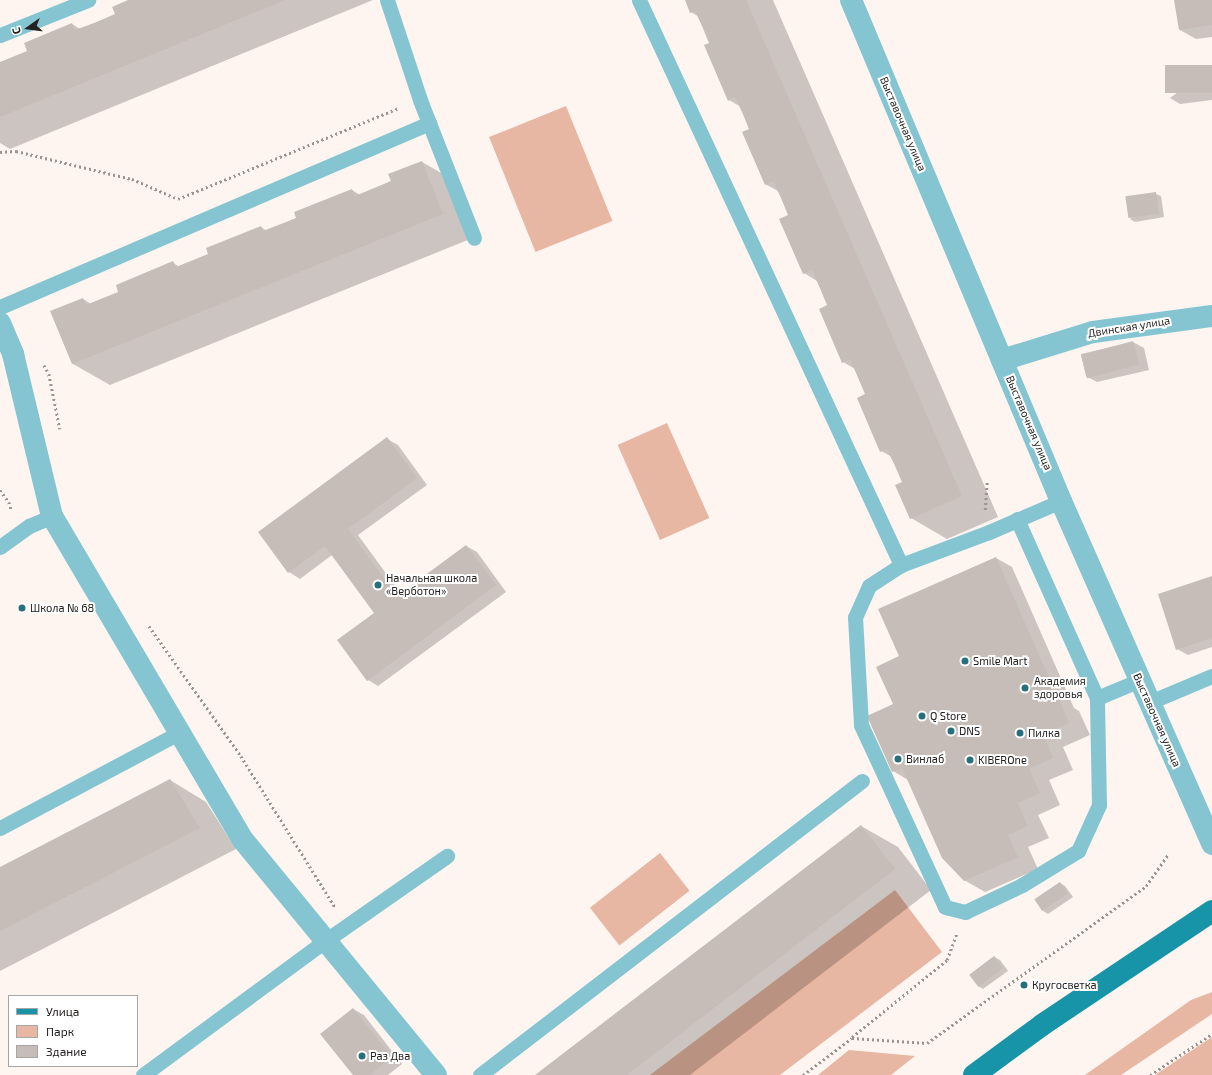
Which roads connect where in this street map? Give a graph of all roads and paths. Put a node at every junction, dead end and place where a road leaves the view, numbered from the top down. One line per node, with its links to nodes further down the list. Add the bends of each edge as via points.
1 (88, 0): 5 (lane)
2 (387, 0): 6 (lane)
3 (639, 0): 22 (lane)
4 (851, 0): 13 (street, Выставочная улица)
5 (0, 35)
6 (420, 100): 7 (lane); 8 (path, via 178,199 132,179 16,152)
7 (429, 124): 9 (lane); 10 (lane)
8 (0, 152)
9 (474, 238)
10 (0, 307)
11 (1212, 316): 13 (street, Двинская улица, via 1093,332)
12 (0, 323): 18 (street, via 13,354)
13 (1002, 360): 17 (street, Выставочная улица)
14 (42, 362): 15 (path, via 49,374)
15 (61, 436)
16 (987, 480): 20 (path, via 985,508)
17 (1061, 501): 19 (lane); 25 (street, Выставочная улица)
18 (52, 516): 21 (lane, via 29,526); 28 (street)
19 (1016, 519): 20 (lane); 26 (lane)
20 (989, 532): 22 (lane)
21 (0, 547)
22 (901, 565): 35 (lane, via 869,586 855,617 861,725 945,907)
23 (145, 620): 36 (path, via 241,756)
24 (1212, 676): 27 (lane)
25 (1140, 680): 26 (lane); 27 (street, Выставочная улица)
26 (1097, 698): 35 (lane, via 1100,805 1078,851 1022,885)
27 (1150, 702): 31 (street, Выставочная улица)
28 (179, 733): 30 (lane); 37 (street, via 243,840)
29 (862, 782): 42 (lane)
30 (0, 828)
31 (1212, 844)
32 (1168, 854): 39 (path, via 1146,886 928,1043)
33 (448, 856): 36 (lane)
34 (1212, 911): 44 (main road, via 1042,1025)
35 (965, 912): 39 (path, via 947,960)
36 (347, 926): 37 (lane)
37 (325, 941): 40 (lane); 41 (street)
38 (1212, 1034): 45 (path)
39 (852, 1038): 43 (path)
40 (143, 1075)
41 (436, 1075)
42 (480, 1075)
43 (803, 1075)
44 (974, 1075)
45 (1150, 1075)

